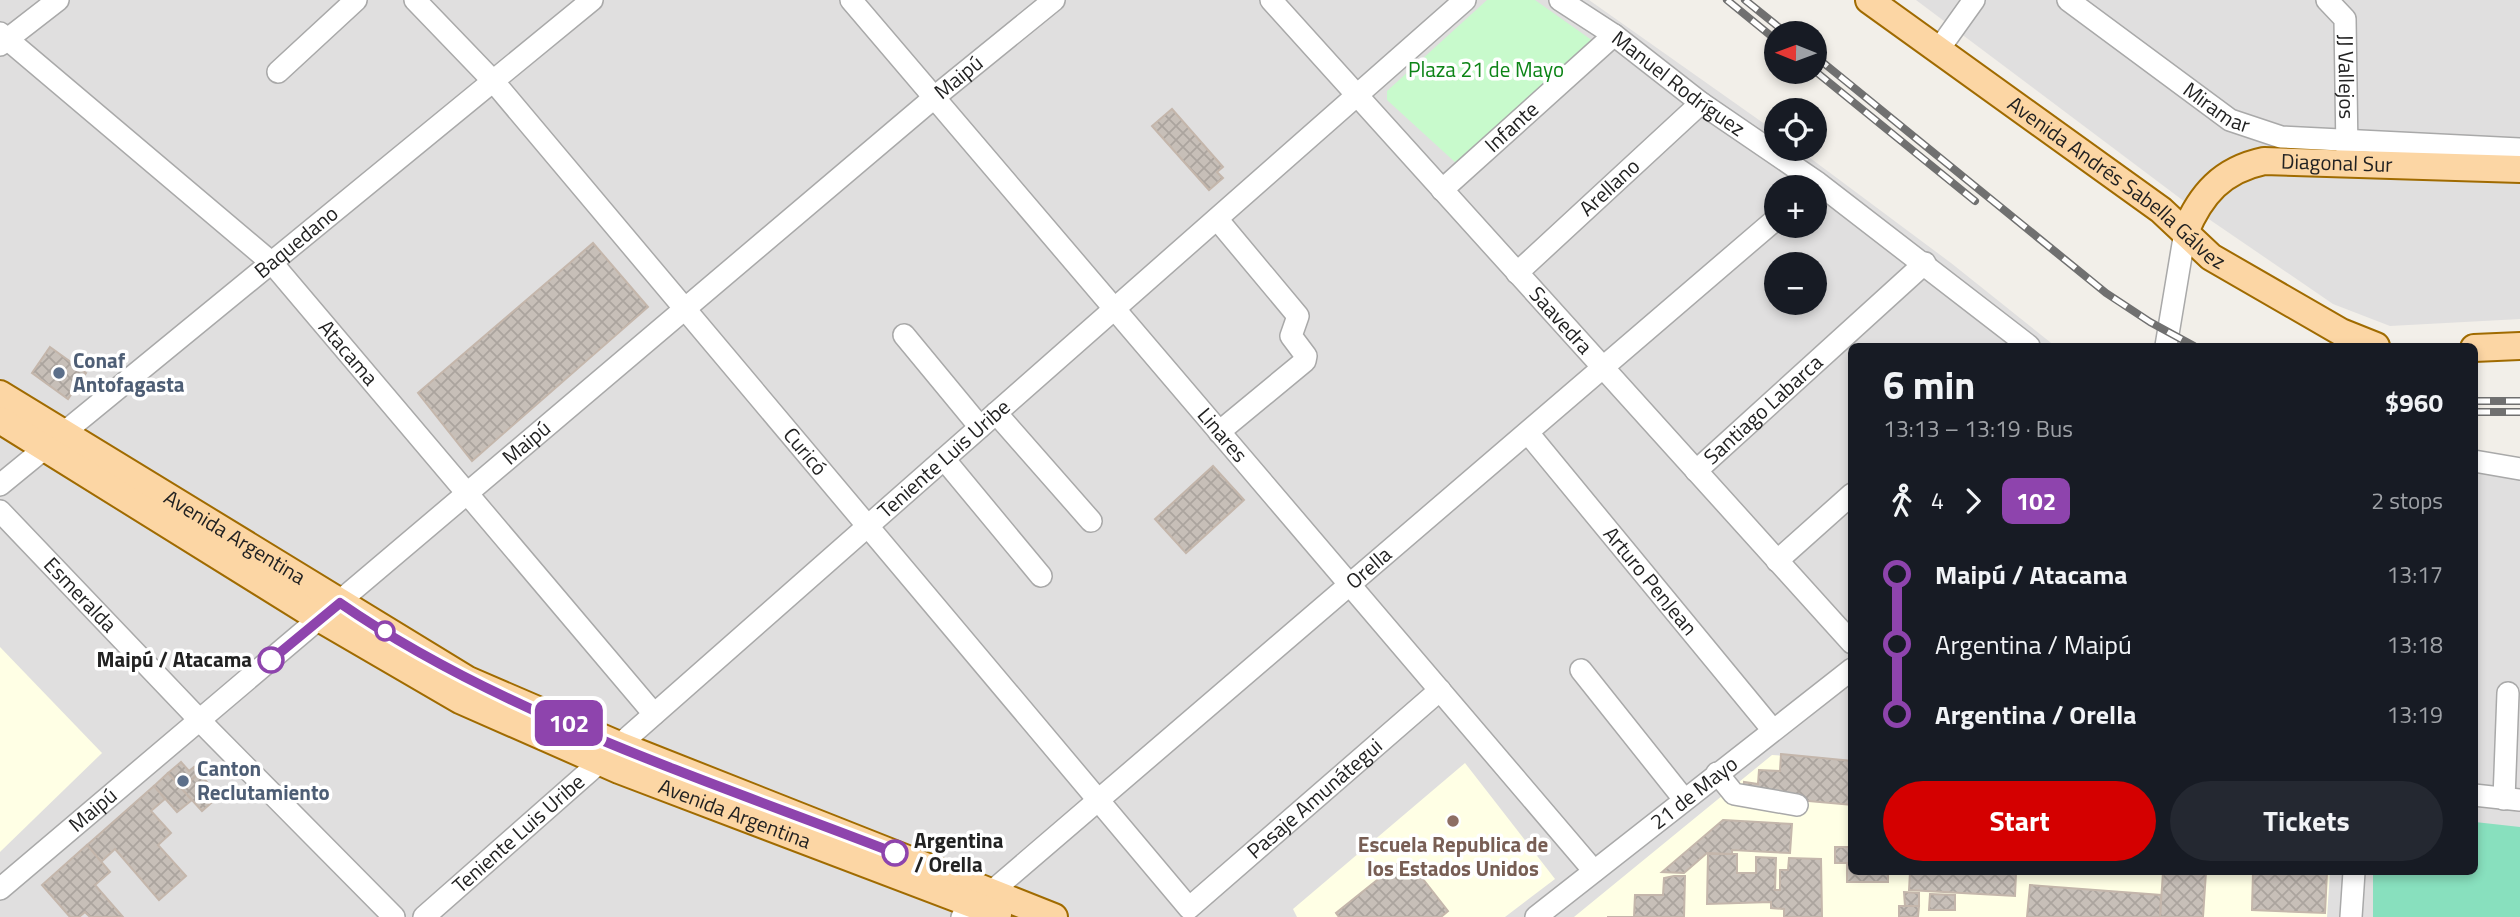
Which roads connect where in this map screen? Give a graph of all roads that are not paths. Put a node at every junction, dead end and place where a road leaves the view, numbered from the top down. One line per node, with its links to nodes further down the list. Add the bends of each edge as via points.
1 (58, 0): 15 (street)
2 (356, 0): 17 (street)
3 (415, 0): 18 (street, Curicó)
4 (592, 0): 18 (street, Baquedano)
5 (850, 0): 20 (street, Linares)
6 (1054, 0): 20 (street, Maipú)
7 (1271, 0): 19 (street, Saavedra)
8 (1465, 0): 19 (street, Teniente Luis Uribe)
9 (1560, 0): 14 (street, Manuel Rodríguez)
10 (1869, 0): 16 (main road, Avenida Andrés Sabella Gálvez)
11 (1974, 0): 16 (street)
12 (2068, 0): 23 (street, Miramar, via 2230,120)
13 (2327, 0): 23 (street, JJ Vallejos, via 2345,19)
14 (1614, 35): 21 (street, Manuel Rodríguez); 28 (street, Infante)
15 (3, 39): 34 (street, Atacama)
16 (1939, 49): 32 (main road, Avenida Andrés Sabella Gálvez)
17 (278, 72)
18 (494, 82): 34 (street, Baquedano); 36 (street, Curicó)
19 (1357, 95): 28 (street, Saavedra); 30 (street, Teniente Luis Uribe)
20 (934, 98): 36 (street, Maipú); 37 (street, Linares)
21 (1701, 103): 27 (street, Manuel Rodríguez); 35 (street, Arellano)
22 (2520, 149): 23 (street, Miramar)
23 (2347, 151): 25 (main road, Diagonal Sur); 32 (main road, Diagonal Sur, via 2264,161 2235,170 2205,194)
24 (2520, 157): 25 (street)
25 (2488, 168): 26 (main road, Diagonal Sur)
26 (2520, 169)
27 (1802, 175)
28 (1442, 190): 35 (street, Saavedra)
29 (1827, 193): 33 (street, Manuel Rodríguez)
30 (1217, 219): 37 (street, Teniente Luis Uribe); 48 (street, via 1298,316 1291,336 1306,356)
31 (1764, 229): 44 (street, Orella)
32 (2185, 232): 40 (street); 41 (main road, Avenida Andrés Sabella Gálvez, via 2211,257 2341,332)
33 (1924, 263): 39 (street, Manuel Rodríguez); 54 (street, Santiago Labarca)
34 (272, 264): 50 (street, Baquedano); 56 (street, Atacama)
35 (1517, 273): 44 (street, Saavedra)
36 (685, 309): 56 (street, Maipú); 60 (street, Curicó)
37 (1114, 309): 47 (street, Teniente Luis Uribe); 48 (street, Linares)
38 (904, 335): 47 (street)
39 (2020, 343)
40 (2166, 343)
41 (2368, 343)
42 (2520, 346): 43 (main road)
43 (2478, 348)
44 (1603, 368): 49 (street, Orella); 54 (street, Saavedra)
45 (0, 394): 50 (main road, Avenida Argentina)
46 (0, 420): 50 (main road, Avenida Argentina)
47 (988, 420): 51 (street, Teniente Luis Uribe); 59 (street)
48 (1219, 432): 63 (street, Linares)
49 (1528, 433): 63 (street, Orella); 72 (street, Arturo PenJean)
50 (54, 441): 55 (street, Baquedano); 64 (main road, Avenida Argentina)
51 (944, 459): 60 (street, Teniente Luis Uribe); 62 (street)
52 (2478, 462): 53 (street)
53 (2520, 469)
54 (1696, 471): 61 (street, Saavedra)
55 (0, 485)
56 (468, 493): 64 (street, Maipú); 70 (street, Atacama)
57 (1848, 498): 61 (street)
58 (0, 511): 71 (street, Esmeralda)
59 (1091, 521)
60 (867, 527): 70 (street, Teniente Luis Uribe); 78 (street, Curicó)
61 (1777, 561): 65 (street, Saavedra)
62 (1041, 576)
63 (1350, 585): 68 (street, Linares); 78 (street, Orella)
64 (330, 611): 71 (street, Maipú); 73 (main road, Avenida Argentina, via 460,700)
65 (1848, 639)
66 (1581, 670): 76 (street)
67 (1848, 672): 72 (street, 21 de Mayo)
68 (1440, 690): 80 (street, Linares); 84 (street, Pasaje Amunátegui)
69 (2508, 693): 77 (street)
70 (654, 714): 73 (street, Teniente Luis Uribe)
71 (200, 720): 82 (street, Maipú); 85 (street, Esmeralda)
72 (1772, 729): 74 (street, 21 de Mayo)
73 (610, 753): 83 (main road, Avenida Argentina); 86 (street, Teniente Luis Uribe)
74 (1717, 773): 76 (street, 21 de Mayo); 79 (street, via 1734,794)
75 (2478, 796): 77 (street)
76 (1683, 798): 80 (street, 21 de Mayo)
77 (2512, 799)
78 (1097, 802): 83 (street, Orella); 84 (street, Curicó)
79 (1797, 805)
80 (1594, 871): 89 (street, 21 de Mayo)
81 (2354, 875): 90 (street)
82 (0, 889)
83 (977, 905): 87 (main road, Avenida Argentina); 88 (main road, Avenida Argentina)
84 (1189, 908)
85 (394, 917)
86 (424, 917)
87 (1005, 917)
88 (1054, 917)
89 (1536, 917)
90 (2351, 917)

